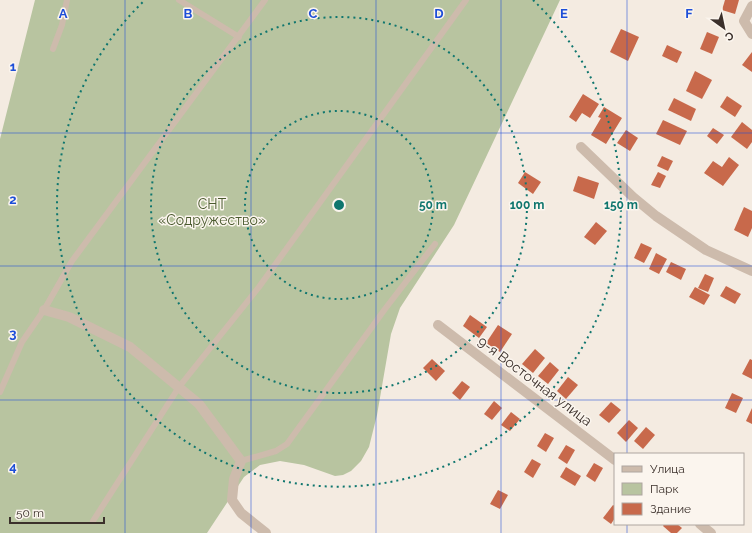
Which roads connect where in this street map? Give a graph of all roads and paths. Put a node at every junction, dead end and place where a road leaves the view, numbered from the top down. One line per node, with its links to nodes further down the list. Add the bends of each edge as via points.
1 (66, 0): 8 (lane, via 62,24)
2 (179, 0): 7 (lane)
3 (266, 0): 7 (lane)
4 (466, 0): 14 (lane, via 259,287)
5 (752, 6): 6 (street, via 744,21)
6 (752, 34)
7 (239, 37): 12 (lane, via 72,261)
8 (53, 49)
9 (581, 147): 11 (street, via 656,216 706,250)
10 (435, 244): 17 (lane, via 287,444 276,451)
11 (752, 271)
12 (44, 310): 14 (street, via 69,317 130,347); 15 (lane, via 22,342)
13 (438, 325): 16 (street, 9-я Восточная улица)
14 (179, 387): 17 (street, via 199,404); 18 (lane)
15 (0, 392)
16 (614, 459)
17 (241, 461): 20 (street, via 234,480 232,500 241,513)
18 (93, 521)
19 (701, 525): 21 (street)
20 (266, 533)
21 (711, 533)

